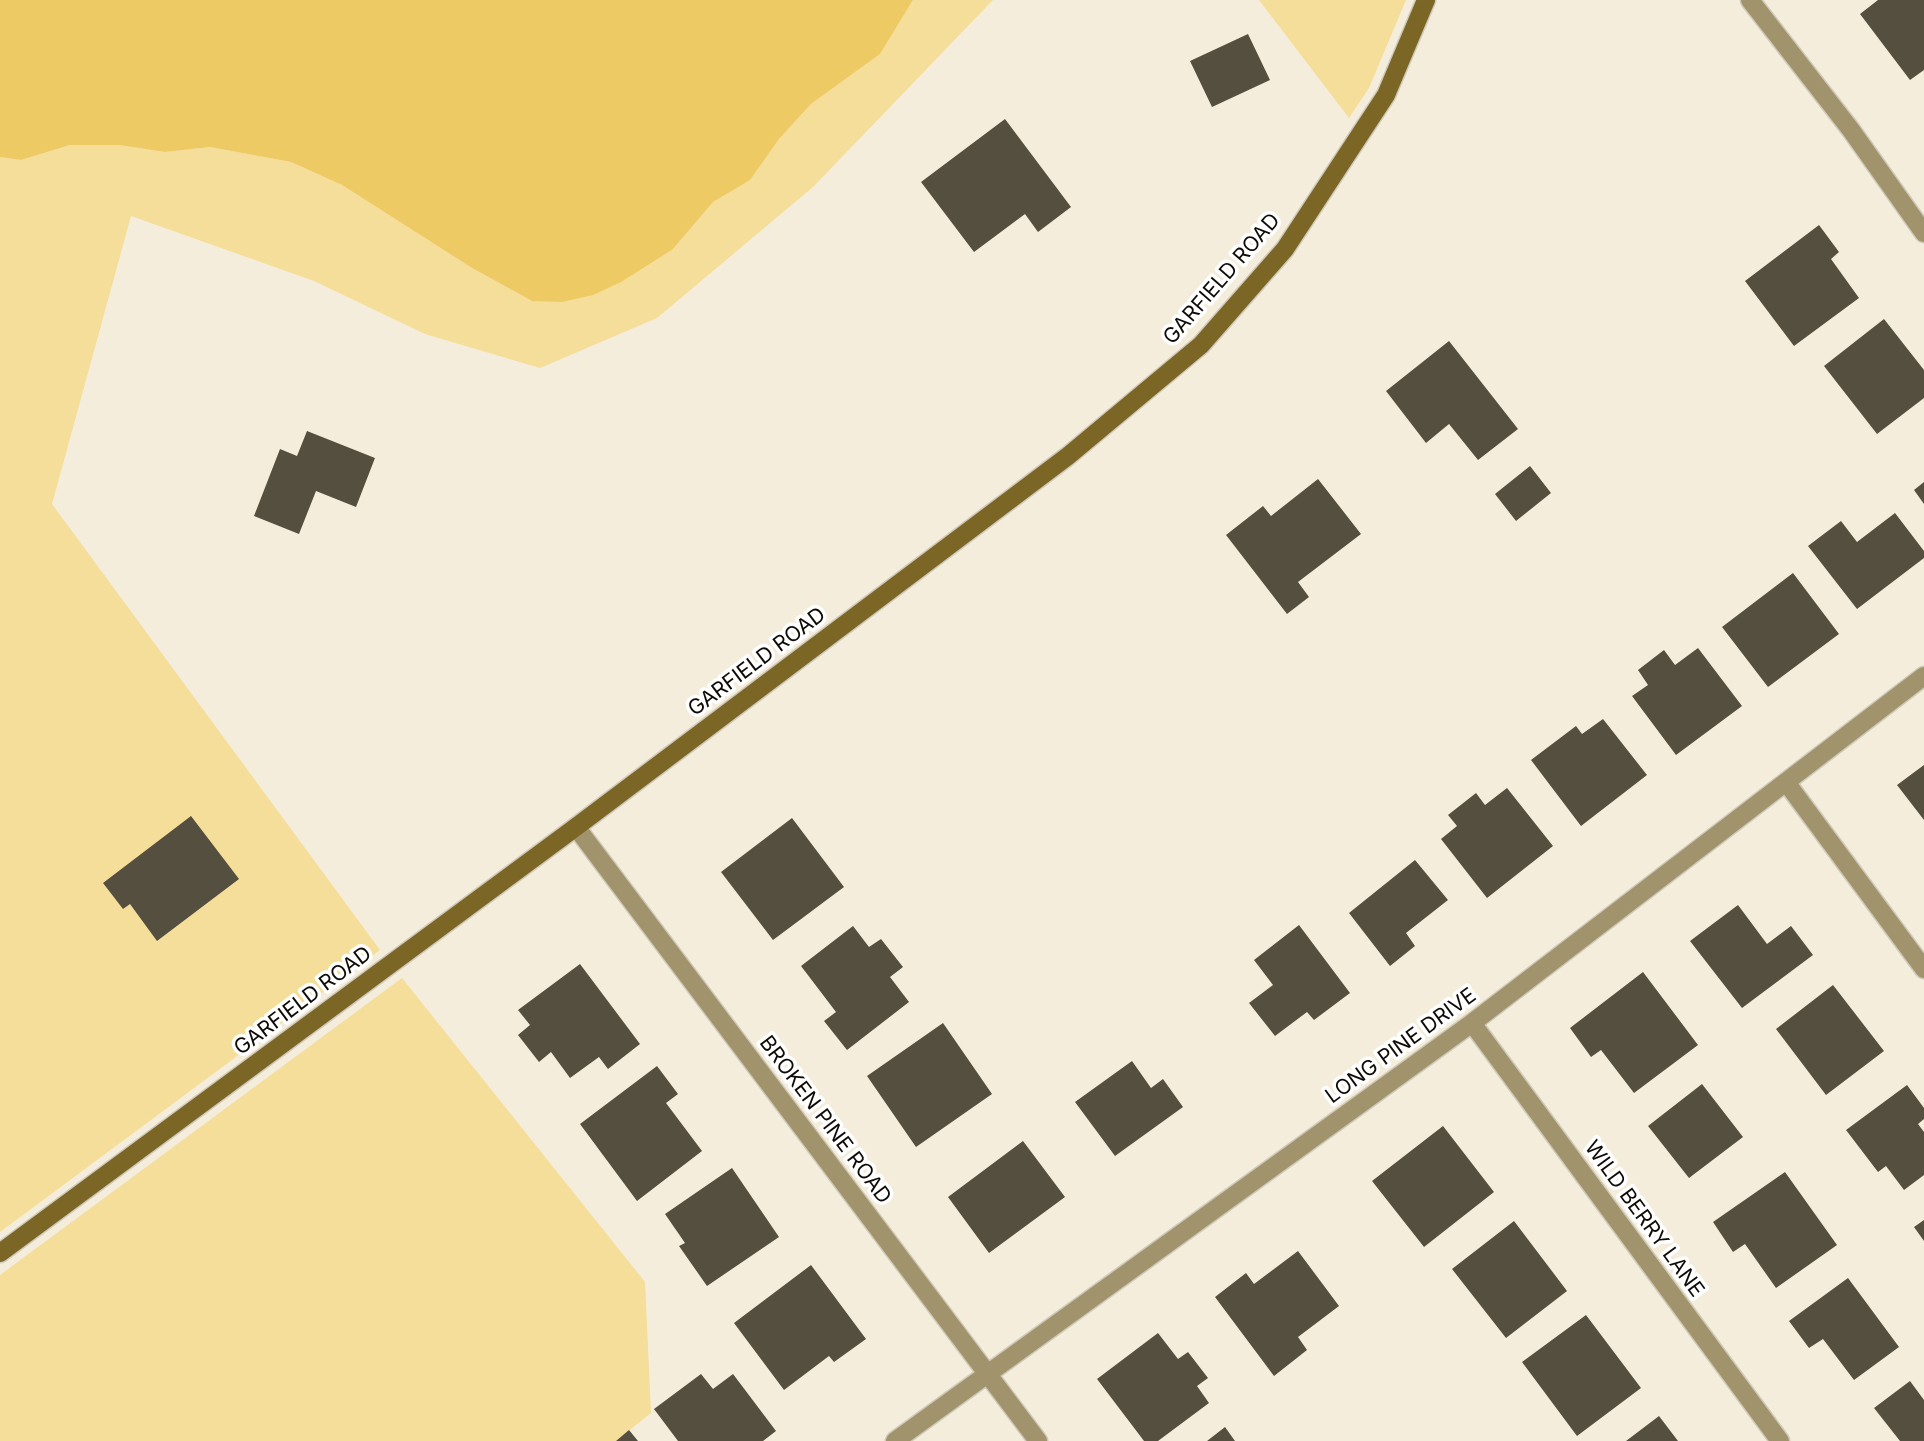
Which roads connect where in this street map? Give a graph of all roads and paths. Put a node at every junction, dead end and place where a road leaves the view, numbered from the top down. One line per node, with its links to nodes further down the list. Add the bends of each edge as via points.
1 (1426, 0): 6 (street, GARFIELD ROAD, via 1386,95 1285,249 1201,345 1068,456)
2 (1750, 0): 3 (street)
3 (1924, 233)
4 (1924, 676): 5 (street, LONG PINE DRIVE)
5 (1786, 782): 7 (street); 8 (street, LONG PINE DRIVE)
6 (576, 827): 9 (street, GARFIELD ROAD); 10 (street, BROKEN PINE ROAD)
7 (1924, 969)
8 (1472, 1023): 10 (street, LONG PINE DRIVE); 13 (street, WILD BERRY LANE)
9 (0, 1253)
10 (987, 1373): 11 (street, LONG PINE DRIVE); 12 (street, BROKEN PINE ROAD)
11 (895, 1441)
12 (1038, 1441)
13 (1780, 1441)

